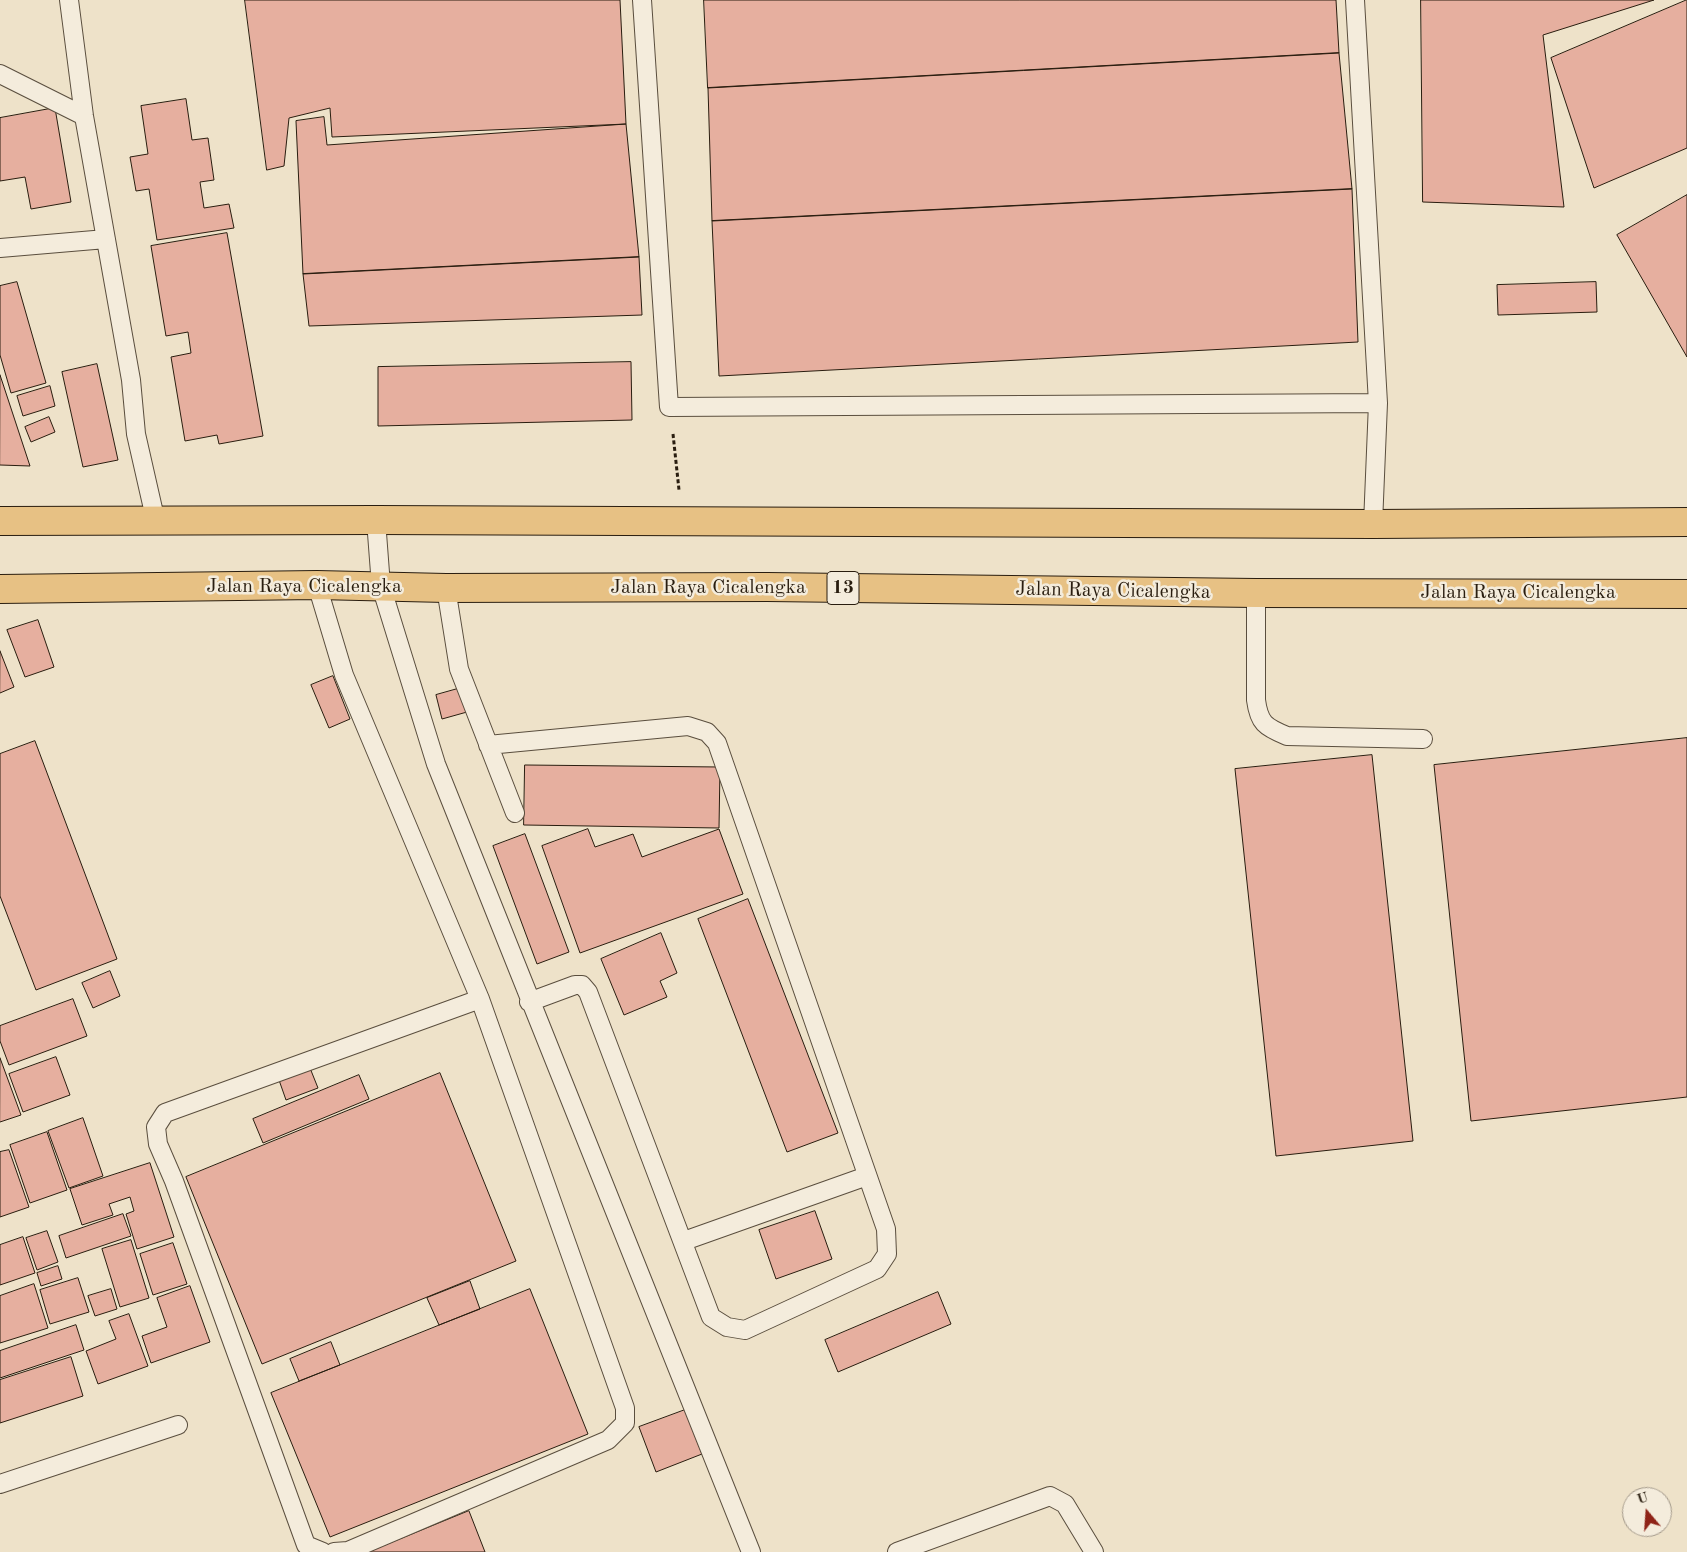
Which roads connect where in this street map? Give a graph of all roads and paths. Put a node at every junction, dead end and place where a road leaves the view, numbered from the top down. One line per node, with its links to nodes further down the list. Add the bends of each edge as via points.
1 (69, 0): 5 (lane)
2 (642, 0): 9 (lane)
3 (1356, 0): 8 (lane)
4 (0, 74): 5 (lane)
5 (84, 116): 6 (lane)
6 (106, 238): 7 (lane); 12 (lane, via 131,380 136,434)
7 (0, 248)
8 (1378, 403): 9 (lane); 15 (lane)
9 (670, 407): 13 (path)
10 (376, 520): 12 (highway); 13 (highway); 17 (lane)
11 (0, 521): 12 (highway)
12 (156, 522)
13 (682, 522): 15 (highway)
14 (1687, 522): 15 (highway)
15 (1373, 524)
16 (317, 585): 17 (highway, Jalan Raya Cicalengka / 13); 19 (highway, Jalan Raya Cicalengka / 13); 25 (lane, via 344,675)
17 (381, 586): 18 (highway, Jalan Raya Cicalengka / 13); 26 (lane, via 436,764)
18 (446, 588): 20 (highway, Jalan Raya Cicalengka / 13, via 767,587); 23 (lane, via 459,670)
19 (0, 589)
20 (1256, 593): 21 (highway, Jalan Raya Cicalengka / 13); 22 (lane, via 1256,700 1258,715 1268,728 1287,736)
21 (1687, 594)
22 (1423, 739)
23 (488, 745): 24 (lane); 27 (lane, via 688,726 707,732 717,743)
24 (515, 813)
25 (480, 999): 31 (lane, via 165,1113 156,1127 158,1144 306,1545); 32 (lane, via 625,1408 625,1423 608,1440 348,1551)
26 (529, 1002): 28 (lane, via 575,984 582,985 588,992); 33 (lane)
27 (866, 1176): 28 (lane); 28 (lane, via 886,1228 887,1254 877,1270 745,1330 728,1327 711,1317)
28 (684, 1241)
29 (178, 1424): 30 (lane)
30 (0, 1484)
31 (323, 1552)
32 (334, 1552)
33 (751, 1552)
34 (897, 1552): 35 (lane, via 1050,1496 1065,1504)
35 (1094, 1552)

